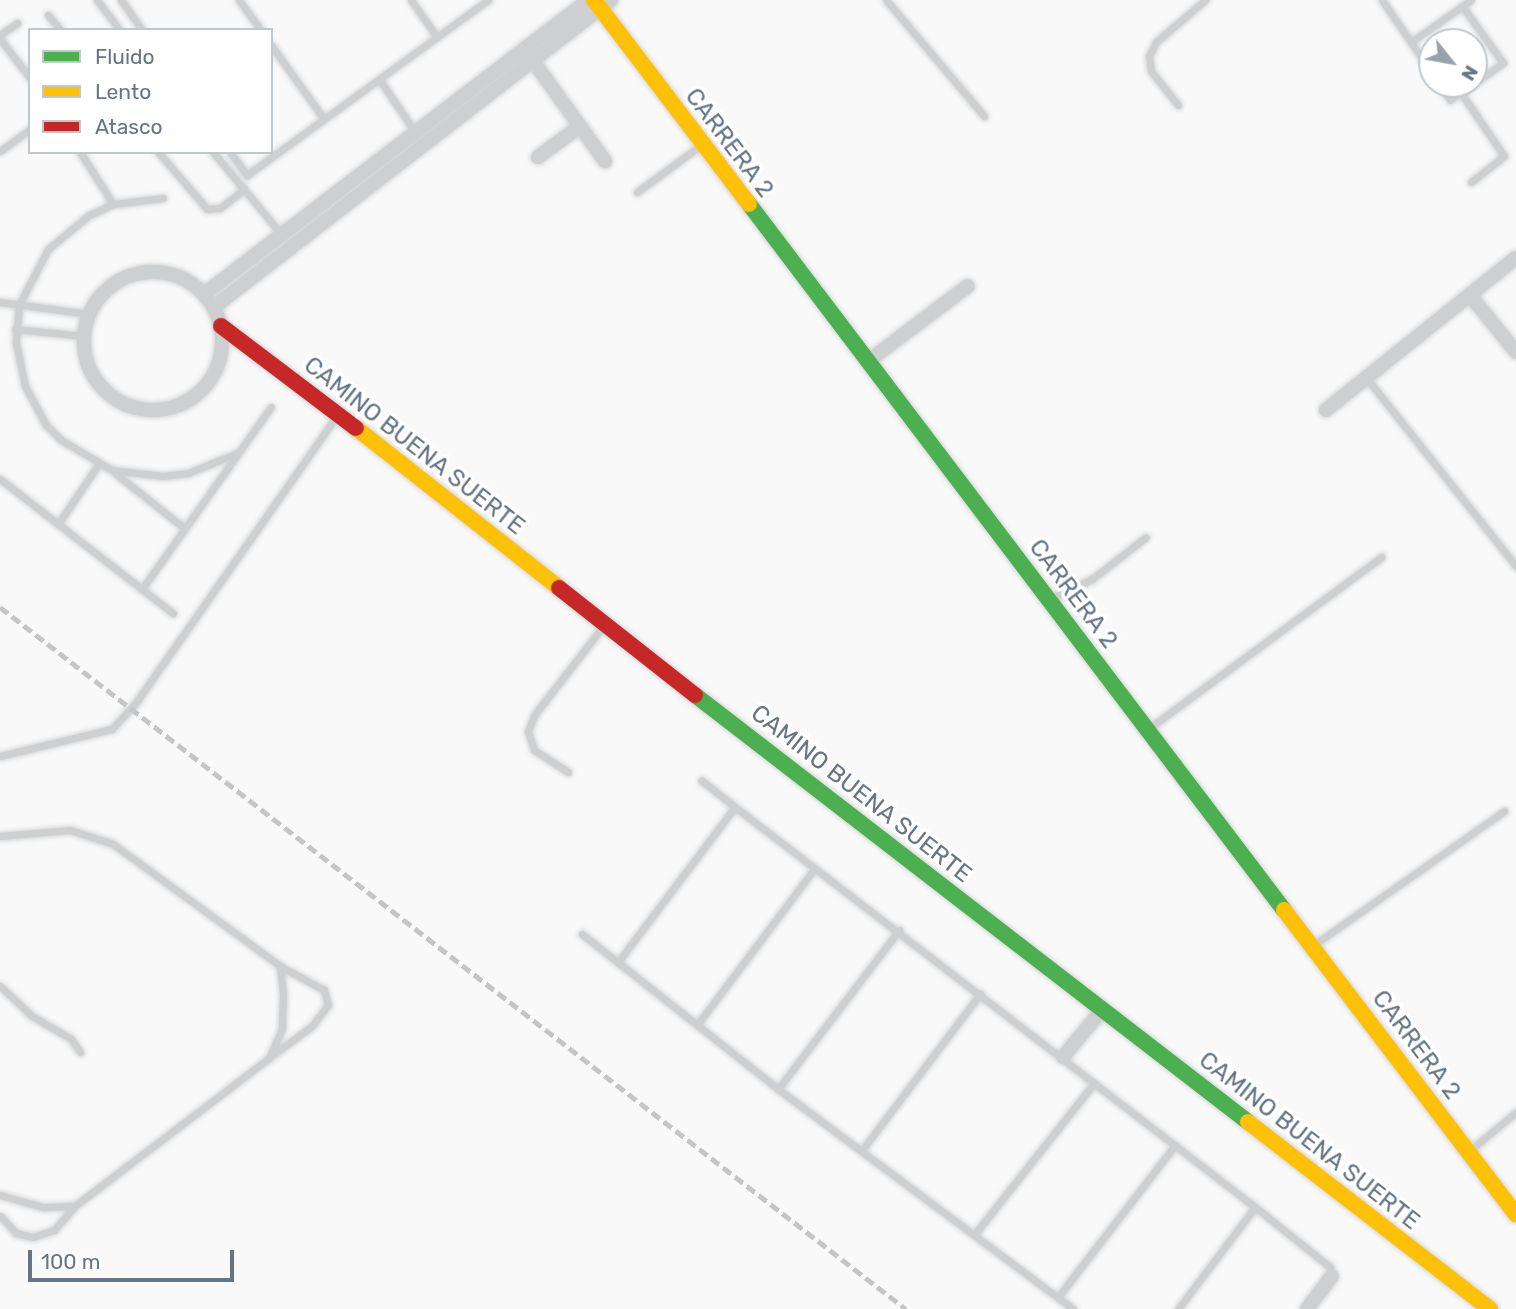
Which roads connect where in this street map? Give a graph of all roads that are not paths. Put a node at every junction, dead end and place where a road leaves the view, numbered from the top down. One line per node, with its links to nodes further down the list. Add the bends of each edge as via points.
1 (97, 0): 15 (lane)
2 (121, 0): 16 (lane)
3 (239, 0): 17 (lane)
4 (411, 0): 20 (lane)
5 (488, 0): 20 (lane)
6 (886, 0): 31 (lane)
7 (1205, 0): 30 (lane, via 1156,42 1149,56 1152,71)
8 (1382, 0): 21 (lane)
9 (1471, 0): 11 (lane)
10 (598, 2): 25 (street); 36 (street, CARRERA 2)
11 (1462, 6): 18 (lane); 21 (lane)
12 (48, 15): 14 (lane)
13 (17, 23): 19 (lane)
14 (58, 28)
15 (118, 28)
16 (141, 28)
17 (260, 28)
18 (1478, 28)
19 (0, 37): 27 (lane)
20 (437, 37): 28 (lane)
21 (1411, 42): 24 (lane)
22 (1488, 42): 26 (lane, via 1503,63)
23 (273, 48): 32 (lane)
24 (1418, 52)
25 (529, 55): 33 (street); 35 (street)
26 (1488, 74)
27 (28, 75)
28 (379, 79): 32 (lane); 35 (lane)
29 (1464, 98): 44 (lane, via 1504,156)
30 (1178, 105)
31 (984, 116)
32 (324, 119): 41 (lane, via 247,175)
33 (579, 127): 42 (street); 43 (street)
34 (28, 130): 37 (lane)
35 (419, 138): 49 (street); 56 (street)
36 (702, 144): 46 (lane); 62 (street, CARRERA 2)
37 (0, 151)
38 (81, 154): 48 (lane)
39 (160, 154): 45 (lane, via 207,209 220,208)
40 (215, 154): 45 (lane)
41 (231, 154)
42 (538, 158)
43 (606, 161)
44 (1471, 182)
45 (244, 189): 49 (lane)
46 (637, 192)
47 (163, 198): 48 (lane)
48 (113, 204): 55 (lane, via 66,230 48,249)
49 (281, 234): 52 (street)
50 (1516, 258): 53 (street)
51 (968, 286): 62 (street)
52 (204, 294): 56 (street); 57 (street, via 178,276 146,272 109,288)
53 (1470, 295): 61 (street); 63 (street)
54 (0, 302): 55 (lane)
55 (19, 305): 57 (lane); 59 (lane)
56 (214, 307): 58 (street)
57 (89, 314): 60 (street)
58 (221, 326): 60 (street, via 222,350 207,384 189,400 155,411 119,402 100,387 88,367); 66 (street, CAMINO BUENA SUERTE, via 248,342)
59 (15, 329): 60 (lane); 68 (lane, via 19,365 34,406 61,440)
60 (84, 335)
61 (1516, 352)
62 (867, 362): 77 (street, CARRERA 2)
63 (1368, 380): 65 (street); 75 (lane)
64 (271, 407): 67 (lane)
65 (1326, 410)
66 (337, 415): 79 (street, CAMINO BUENA SUERTE); 81 (lane, via 137,701 112,729)
67 (237, 453): 69 (lane, via 188,473 163,477); 72 (lane)
68 (98, 465): 69 (lane); 71 (lane)
69 (112, 470): 72 (lane)
70 (0, 479): 71 (lane)
71 (58, 524): 76 (lane)
72 (183, 527): 76 (lane)
73 (1146, 537): 77 (lane, via 1092,579)
74 (1381, 557): 80 (lane)
75 (1516, 566)
76 (142, 589): 78 (lane)
77 (1049, 600): 80 (street, CARRERA 2)
78 (173, 613)
79 (605, 625): 82 (lane, via 535,714 528,731 534,750); 95 (street, CAMINO BUENA SUERTE)
80 (1147, 730): 90 (street, CARRERA 2)
81 (0, 756)
82 (568, 772)
83 (701, 780): 84 (lane)
84 (735, 807): 87 (lane); 91 (lane)
85 (1504, 811): 90 (lane)
86 (0, 835): 92 (lane, via 70,830 113,844)
87 (815, 868): 88 (lane); 96 (lane)
88 (899, 930): 94 (lane); 101 (lane)
89 (582, 934): 91 (lane)
90 (1311, 946): 105 (street, CARRERA 2)
91 (618, 962): 96 (lane)
92 (280, 966): 99 (lane, via 282,1029); 99 (lane, via 324,990 328,1005 322,1017)
93 (0, 986): 97 (lane, via 32,1016 71,1038)
94 (980, 994): 98 (lane); 104 (lane)
95 (1101, 1010): 98 (street); 117 (street, CAMINO BUENA SUERTE)
96 (697, 1025): 101 (lane)
97 (80, 1052)
98 (1063, 1057): 100 (lane)
99 (269, 1058): 107 (lane)
100 (1094, 1083): 103 (lane); 111 (lane)
101 (778, 1089): 104 (lane)
102 (1516, 1112): 105 (lane)
103 (1175, 1145): 108 (lane); 113 (lane)
104 (862, 1150): 111 (lane)
105 (1468, 1152): 109 (street, CARRERA 2)
106 (0, 1195): 107 (lane, via 43,1207)
107 (75, 1206): 110 (lane, via 54,1230 33,1237 16,1233)
108 (1255, 1207): 112 (lane, via 1330,1268); 115 (lane)
109 (1516, 1215)
110 (0, 1216)
111 (974, 1235): 113 (lane)
112 (1332, 1276): 116 (street)
113 (1058, 1297): 114 (lane)
114 (1073, 1309)
115 (1178, 1309)
116 (1307, 1309)
117 (1490, 1309)

